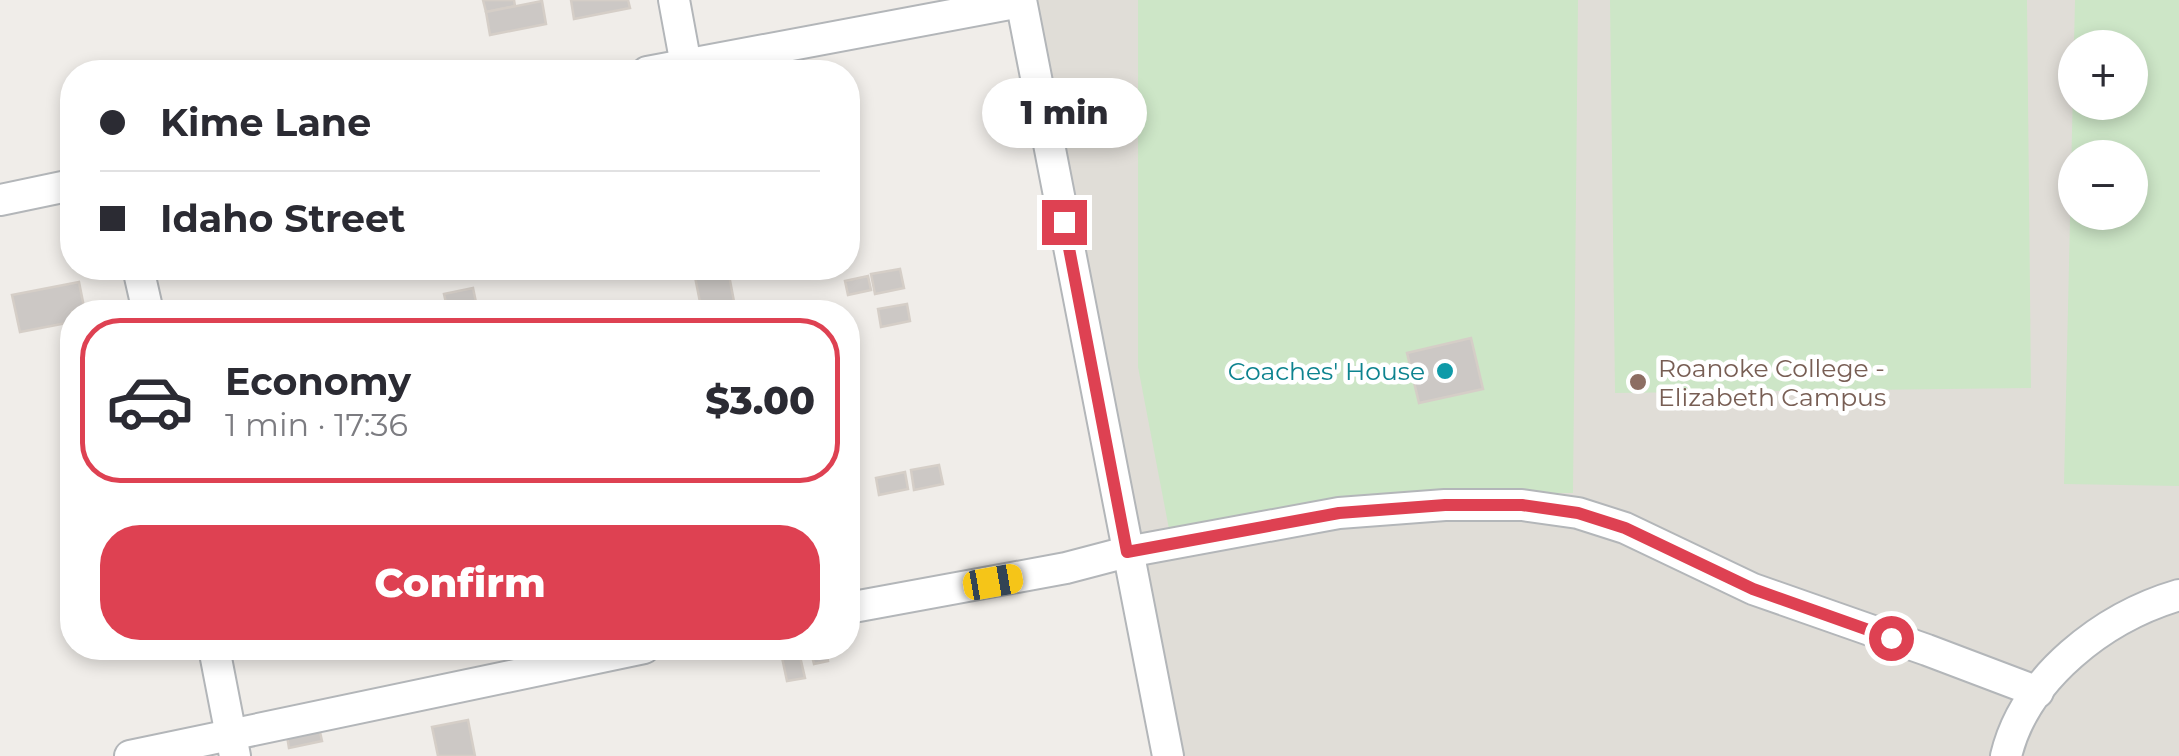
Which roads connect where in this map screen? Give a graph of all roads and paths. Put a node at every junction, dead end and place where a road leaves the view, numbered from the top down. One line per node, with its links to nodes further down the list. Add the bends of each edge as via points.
1 (674, 0): 3 (street)
2 (1021, 1): 4 (street); 7 (street)
3 (685, 60)
4 (712, 60)
5 (60, 188): 6 (street)
6 (0, 200)
7 (1127, 552): 9 (street); 12 (street, via 1339,513 1445,505 1578,513 1753,589); 15 (street)
8 (2179, 595): 12 (street, via 2080,646)
9 (860, 606)
10 (216, 660): 13 (street)
11 (594, 660): 13 (street)
12 (2038, 692): 16 (street)
13 (233, 746): 14 (street)
14 (130, 756)
15 (1168, 756)
16 (2006, 756)

